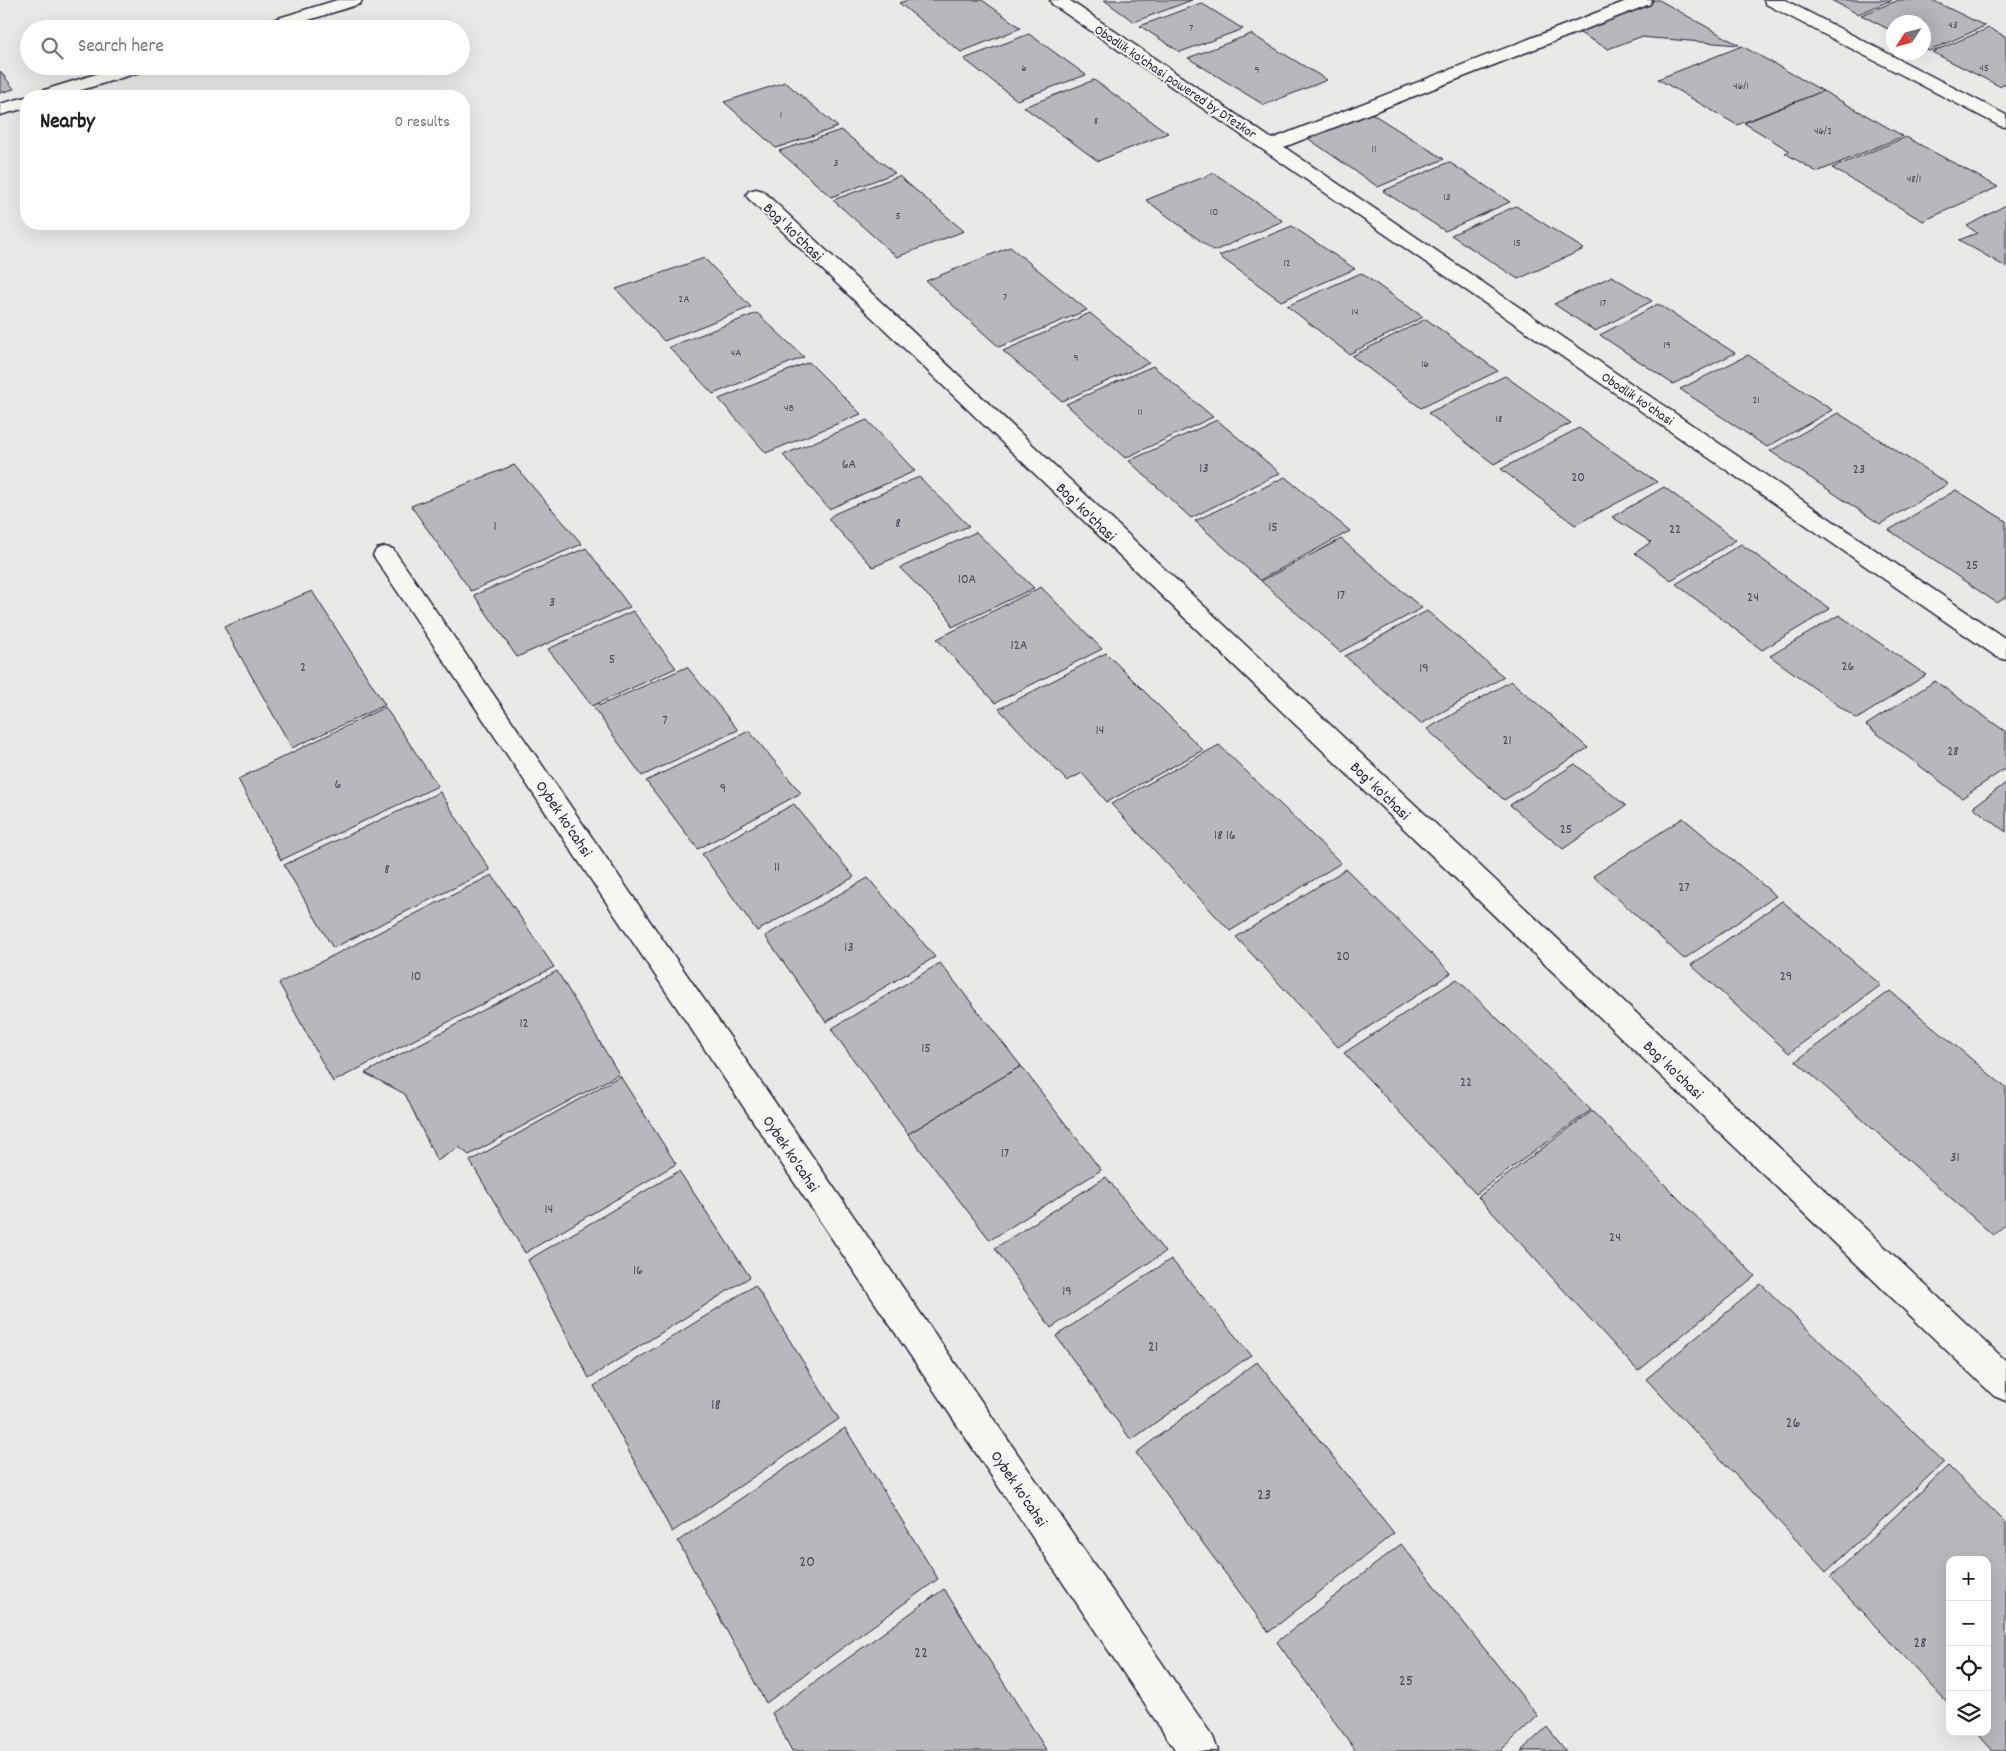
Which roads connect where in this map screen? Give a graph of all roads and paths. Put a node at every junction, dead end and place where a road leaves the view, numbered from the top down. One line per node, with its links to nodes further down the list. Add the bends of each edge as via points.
1 (354, 0): 5 (street)
2 (1058, 0): 11 (street, Obodlik ko'chasi powered by DTezkor)
3 (1644, 0): 11 (street)
4 (1772, 0): 10 (street)
5 (291, 20)
6 (112, 75): 7 (street)
7 (63, 90)
8 (20, 104): 9 (street)
9 (0, 110)
10 (2006, 122)
11 (1270, 146): 14 (street, Obodlik ko'chasi)
12 (756, 195): 15 (street, Bog' ko'chasi)
13 (385, 554): 16 (street, Oybek ko'cahsi)
14 (2006, 651)
15 (2006, 1384)
16 (1200, 1751)

